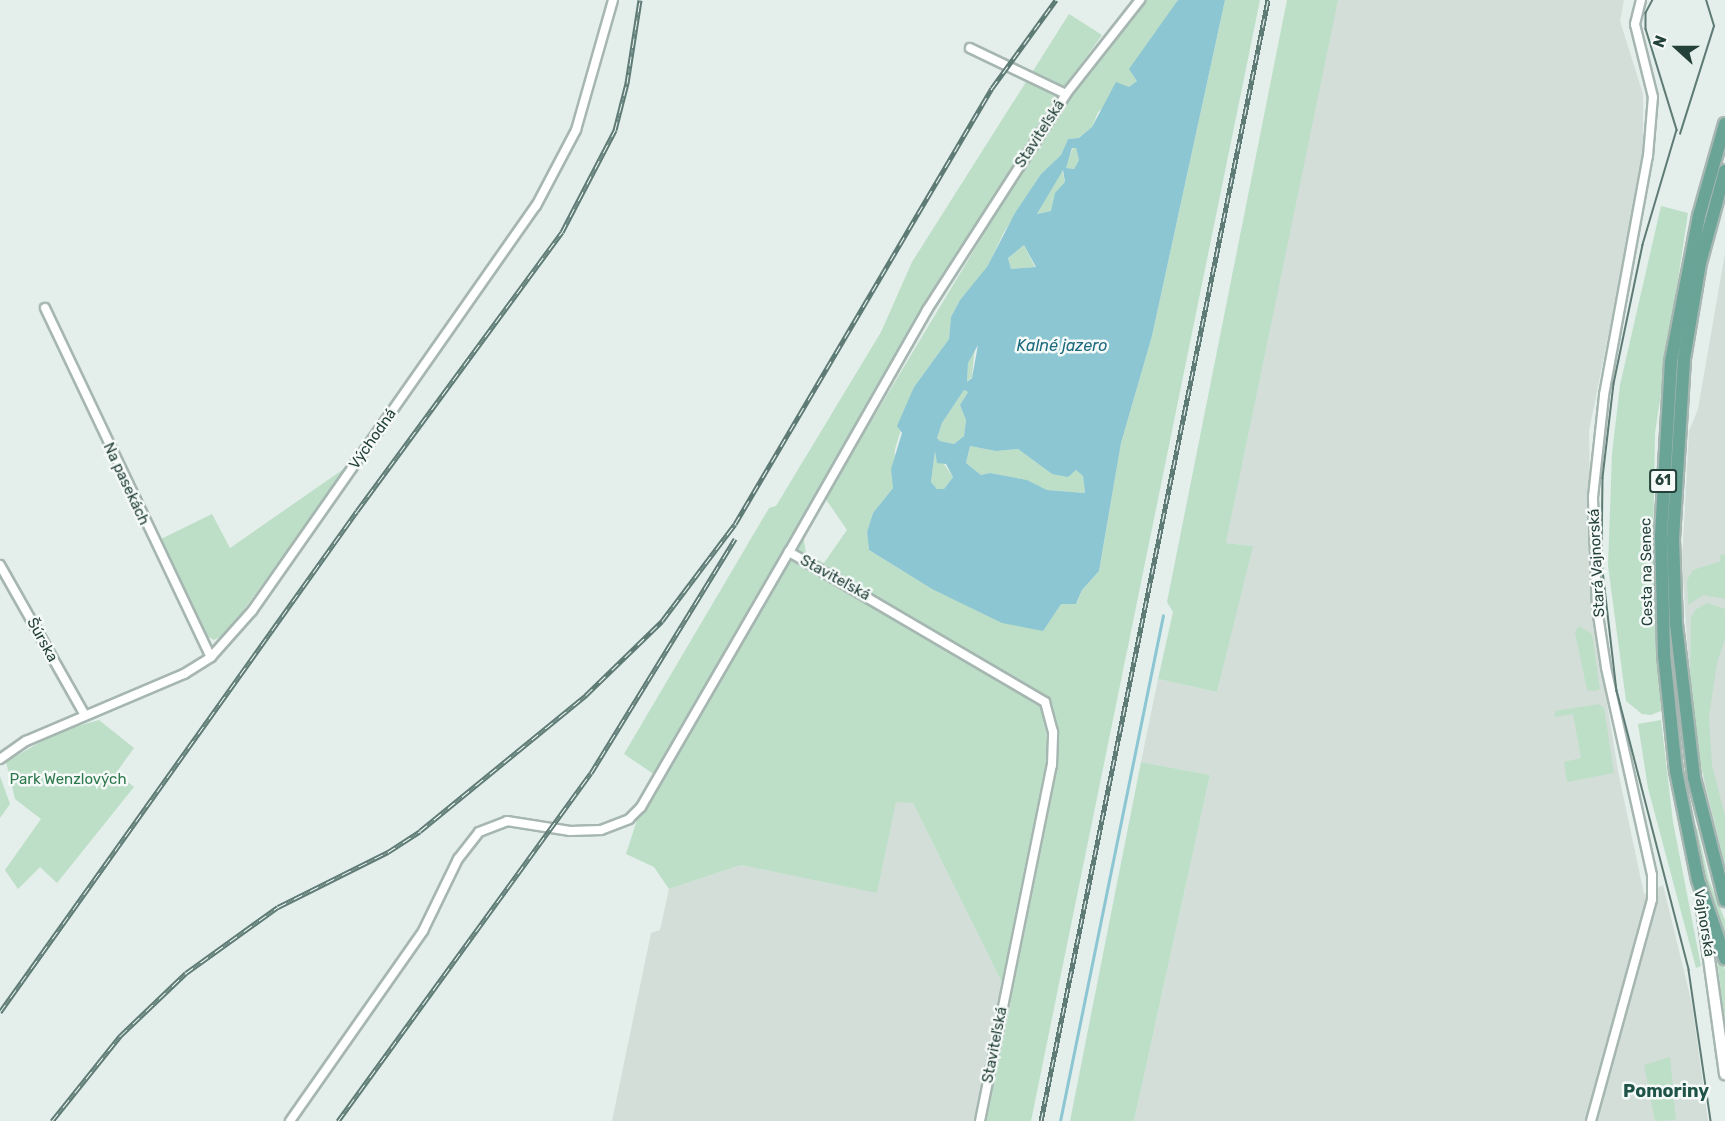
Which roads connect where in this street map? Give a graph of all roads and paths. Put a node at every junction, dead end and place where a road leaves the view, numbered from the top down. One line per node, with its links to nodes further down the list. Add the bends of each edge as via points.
1 (614, 0): 13 (street, Východná, via 576,130 536,206 252,611)
2 (1140, 0): 5 (street, Staviteľská)
3 (1641, 0): 22 (street, Stará Vajnorská, via 1635,24 1653,97 1648,156 1604,395 1593,497 1597,608 1606,667 1652,875 1652,899)
4 (970, 48): 5 (street)
5 (1066, 94): 11 (street, Staviteľská, via 927,310)
6 (1725, 124): 8 (main road, Cesta na Senec / 61)
7 (1725, 142): 8 (street)
8 (1716, 153): 16 (main road, Cesta na Senec / 61, via 1695,235 1673,352 1661,520 1664,645 1673,747)
9 (1725, 171): 17 (main road, Cesta na Senec / 61, via 1700,263 1685,351 1673,540 1676,624 1694,778)
10 (45, 308): 13 (street, Na pasekách, via 151,537)
11 (789, 552): 20 (street, via 641,807 630,819 601,830 570,831 507,821 479,832 458,859 423,931); 21 (street, Staviteľská, via 1045,702 1053,732 1052,765)
12 (0, 565): 14 (street, Šúrska)
13 (212, 657): 14 (street, Východná, via 175,679)
14 (85, 715): 15 (street, Východná)
15 (0, 757)
16 (1698, 880): 18 (main road, 61); 19 (main road, Vajnorská)
17 (1725, 900)
18 (1725, 957)
19 (1725, 1074)
20 (290, 1121)
21 (980, 1121)
22 (1591, 1121)

